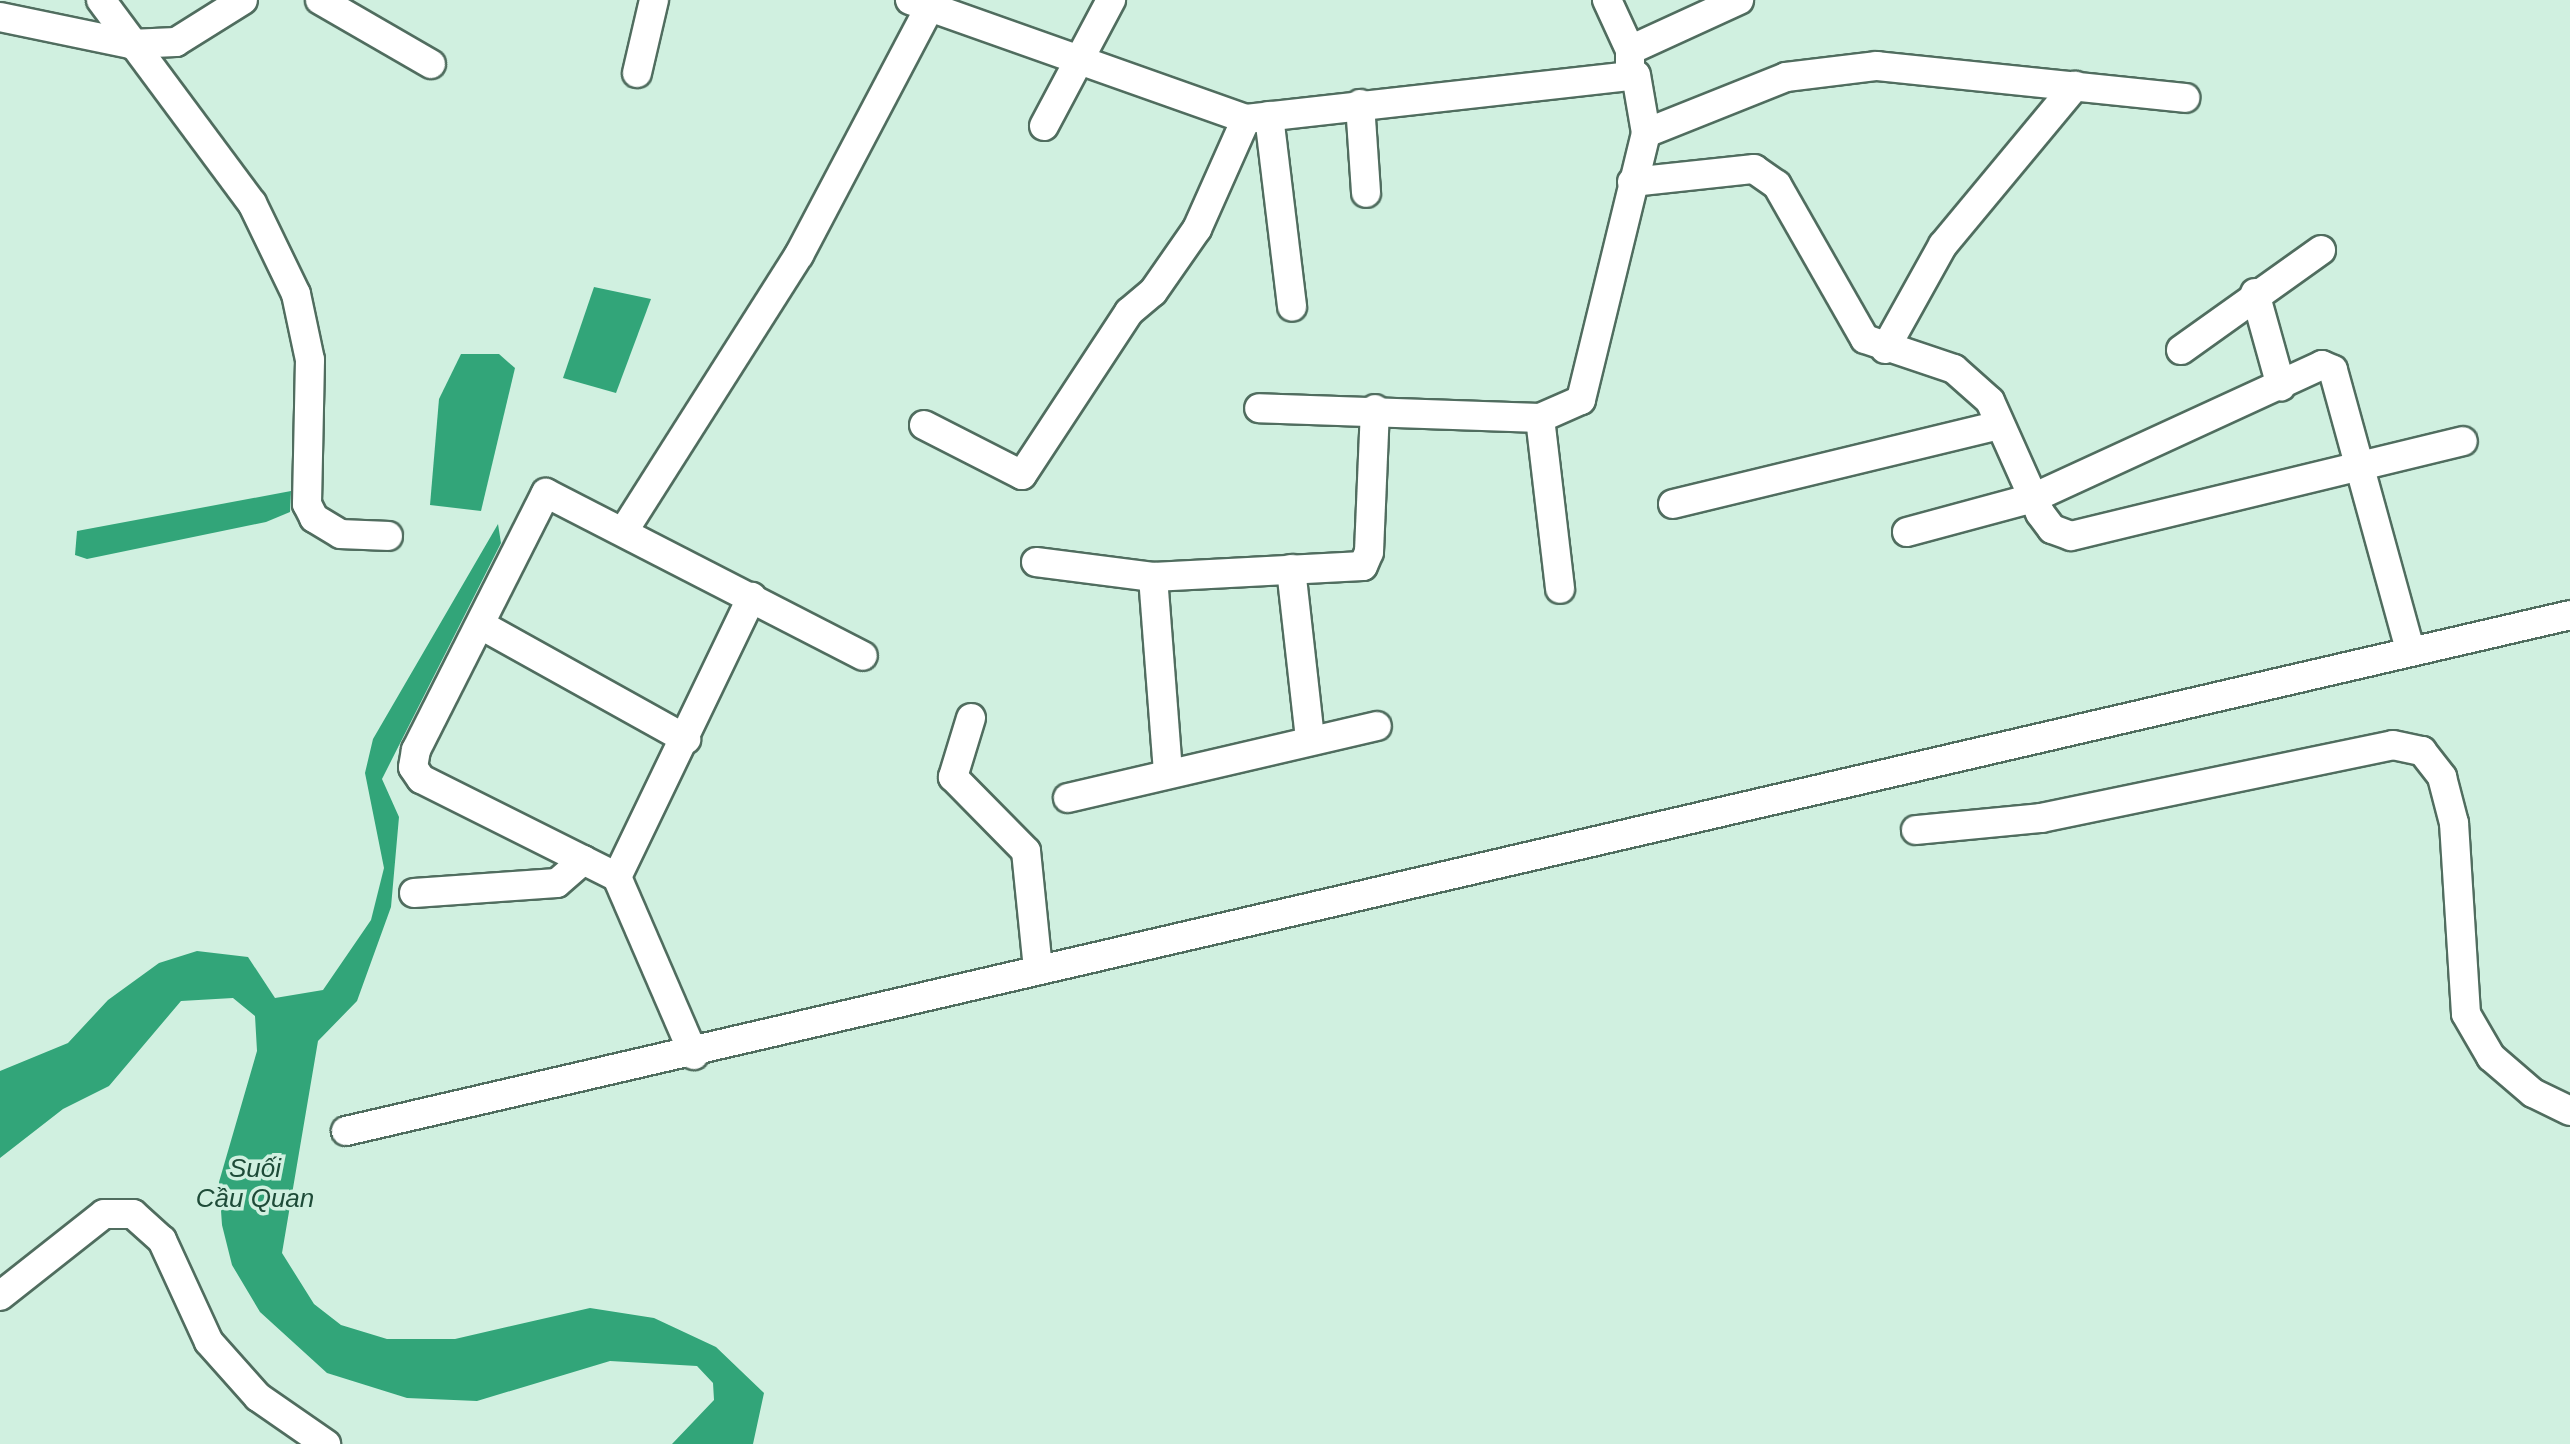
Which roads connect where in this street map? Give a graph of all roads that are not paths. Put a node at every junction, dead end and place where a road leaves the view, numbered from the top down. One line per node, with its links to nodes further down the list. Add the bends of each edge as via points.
1 (101, 0): 10 (street)
2 (243, 0): 10 (street, via 176,42)
3 (320, 0): 13 (street)
4 (654, 0): 14 (street)
5 (1111, 0): 11 (street)
6 (1607, 0): 12 (street)
7 (1739, 0): 12 (street)
8 (930, 6): 11 (street); 38 (street, via 799,255)
9 (0, 17): 10 (street)
10 (130, 44): 40 (street, via 252,203 296,294 310,360 307,504 314,518 341,534)
11 (1079, 59): 18 (street); 19 (street)
12 (1630, 61): 17 (street); 20 (street, via 1640,82)
13 (431, 64)
14 (637, 73)
15 (2075, 86): 16 (street); 20 (street, via 1877,66 1786,77); 26 (street, via 1943,245)
16 (2185, 98)
17 (1360, 104): 18 (street); 22 (street)
18 (1258, 117): 25 (street); 32 (street, via 1197,229 1153,292 1129,312 1022,475)
19 (1044, 126)
20 (1646, 133): 21 (street)
21 (1632, 182): 26 (street, via 1754,169 1777,185 1865,339); 31 (street, via 1581,400)
22 (1366, 193)
23 (2321, 250): 24 (street)
24 (2255, 293): 27 (street); 28 (street)
25 (1292, 307)
26 (1885, 349): 33 (street, via 1913,349 1954,369 1990,401)
27 (2181, 350)
28 (2281, 386): 35 (street, via 2322,365 2333,370); 36 (street)
29 (1259, 408): 30 (street)
30 (1375, 409): 31 (street); 42 (street, via 1369,552 1363,566)
31 (1540, 418): 44 (street)
32 (924, 425)
33 (2000, 425): 36 (street); 37 (street)
34 (2463, 441): 35 (street)
35 (2357, 467): 36 (street, via 2071,536 2052,529); 48 (street)
36 (2033, 498): 39 (street)
37 (1673, 504)
38 (625, 529): 45 (street); 47 (street, via 546,493)
39 (1907, 532)
40 (388, 536)
41 (1036, 562): 43 (street)
42 (1291, 569): 43 (street); 53 (street)
43 (1153, 577): 54 (street)
44 (1560, 589)
45 (752, 597): 49 (street); 52 (street)
46 (2570, 615): 48 (street)
47 (481, 625): 52 (street); 57 (street, via 413,767 421,779)
48 (2410, 650): 60 (street)
49 (863, 656)
50 (971, 718): 60 (street, via 953,777 1026,851)
51 (1377, 726): 53 (street)
52 (686, 739): 58 (street)
53 (1310, 739): 54 (street)
54 (1168, 773): 55 (street)
55 (1068, 798)
56 (1916, 830): 62 (street, via 2041,818 2393,745 2422,751 2442,777 2454,823 2466,1014 2491,1057 2533,1093)
57 (583, 860): 58 (street); 59 (street, via 557,883)
58 (617, 877): 61 (street)
59 (414, 893)
60 (1038, 970): 61 (street)
61 (694, 1055): 63 (street)
62 (2570, 1111)
63 (346, 1131)
64 (0, 1296): 65 (street, via 104,1214 133,1214 162,1240 209,1342 258,1397)
65 (326, 1444)

